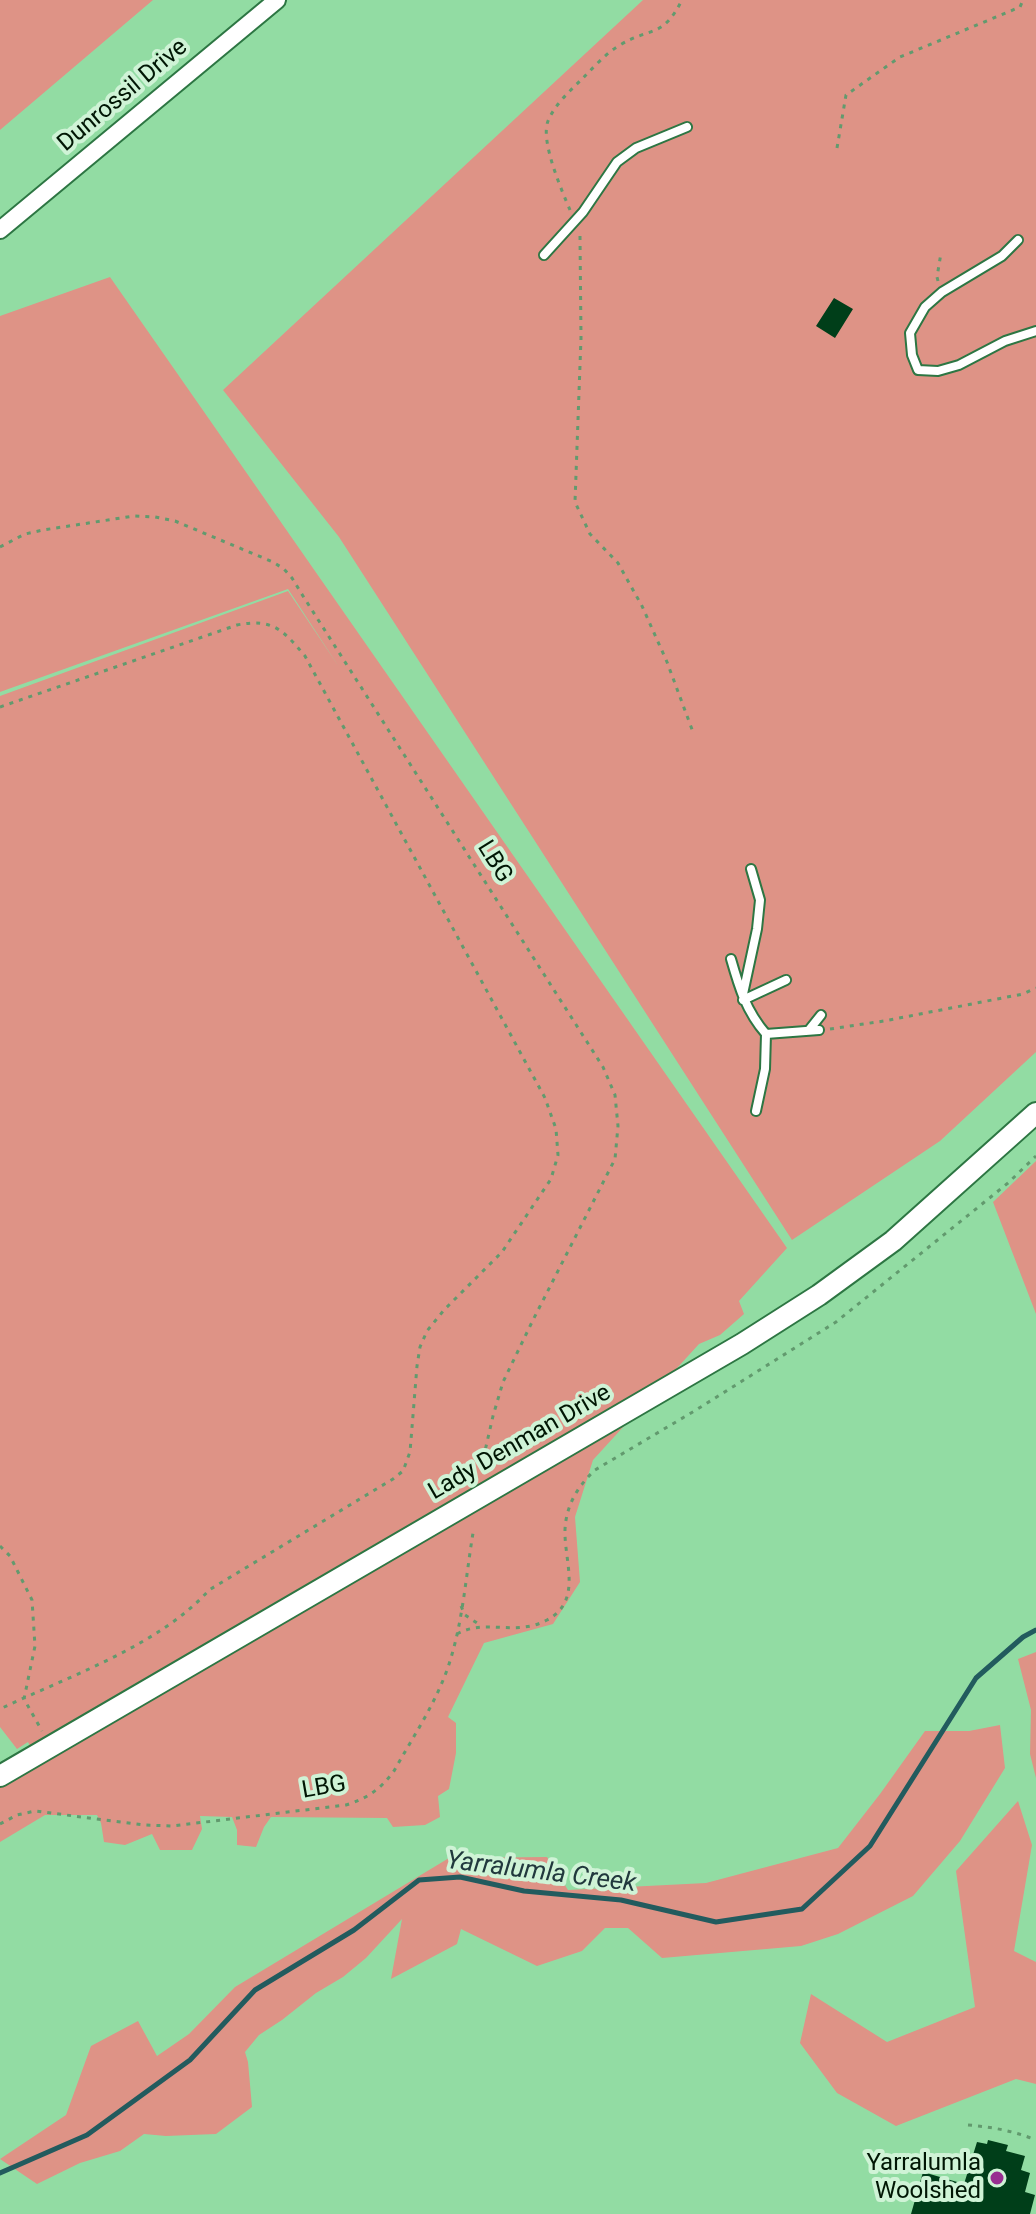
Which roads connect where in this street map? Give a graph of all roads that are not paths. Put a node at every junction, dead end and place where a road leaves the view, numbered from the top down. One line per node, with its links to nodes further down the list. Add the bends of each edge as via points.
1 (277, 0): 3 (street, Dunrossil Drive)
2 (687, 127): 5 (lane, via 636,148 617,162)
3 (0, 230)
4 (1018, 240): 6 (lane, via 925,307 910,333 912,355 918,370 938,371)
5 (544, 255)
6 (1036, 331)
7 (751, 869): 10 (lane, via 760,900)
8 (731, 959): 10 (lane)
9 (786, 980): 10 (lane)
10 (743, 999): 12 (lane)
11 (821, 1015): 12 (lane, via 814,1030)
12 (766, 1034): 13 (lane)
13 (756, 1111)
14 (1036, 1113): 15 (street, Lady Denman Drive, via 893,1241 819,1295)
15 (0, 1776)

